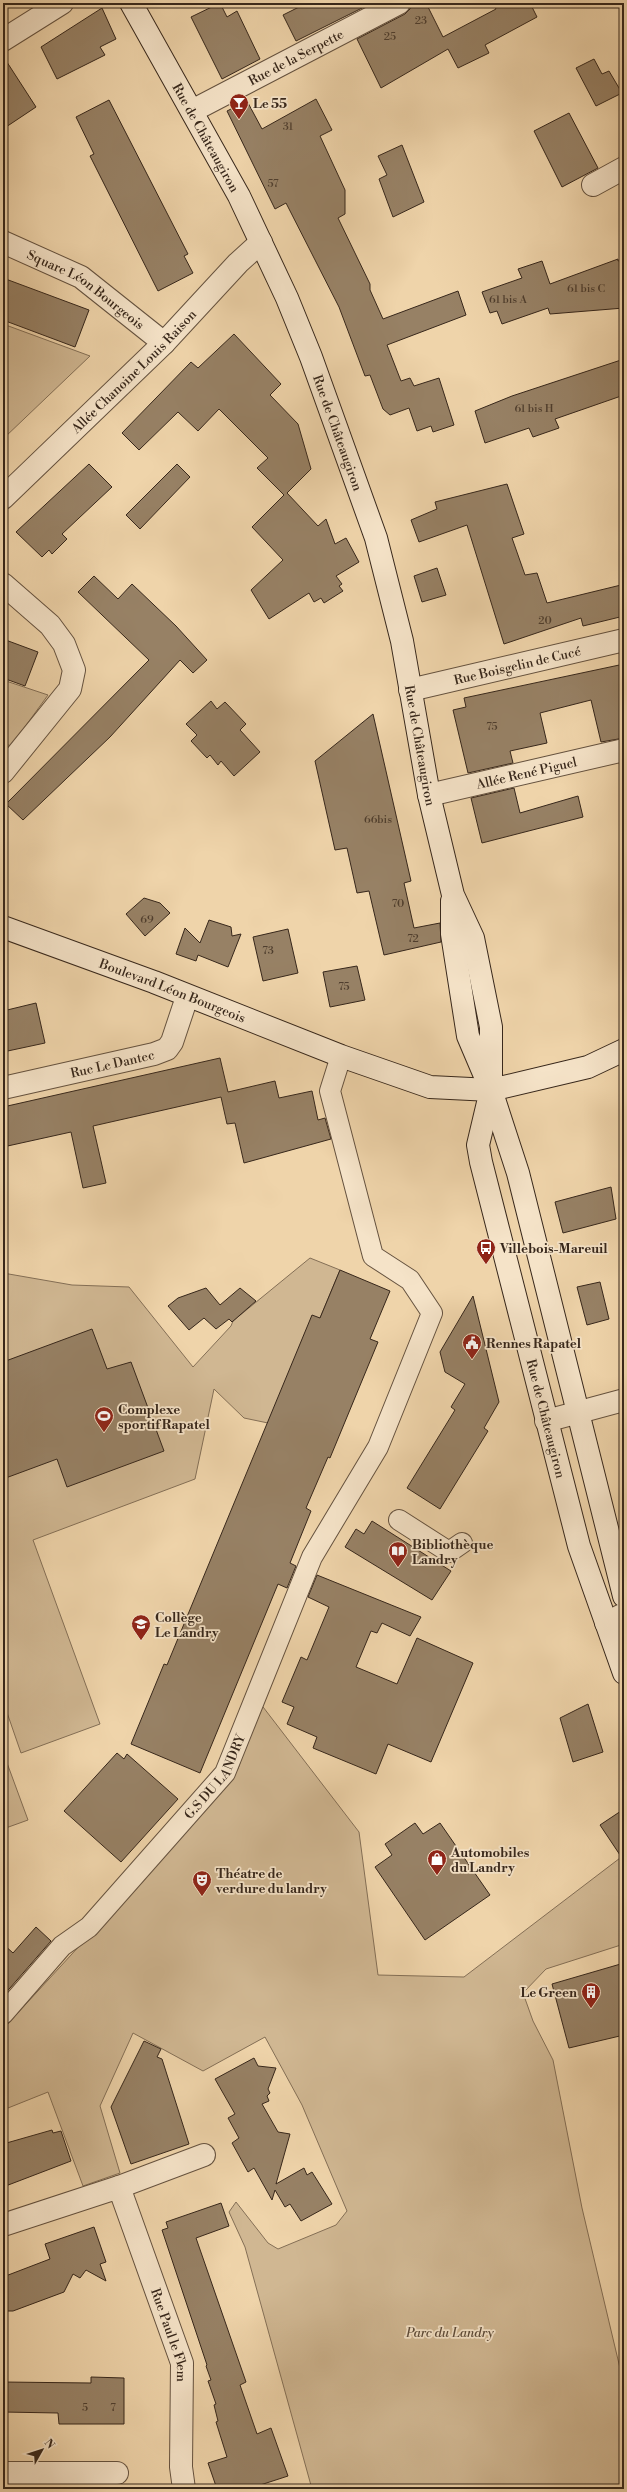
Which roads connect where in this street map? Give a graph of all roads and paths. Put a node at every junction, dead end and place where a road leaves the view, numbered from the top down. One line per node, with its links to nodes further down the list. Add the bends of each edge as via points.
1 (62, 3): 4 (main road)
2 (131, 3): 5 (main road, Rue de Châteaugiron)
3 (399, 3): 5 (main road, Rue de la Serpette)
4 (3, 40)
5 (192, 111): 9 (main road, Rue de Châteaugiron)
6 (624, 168): 7 (main road)
7 (593, 185)
8 (3, 242): 10 (main road, Square Léon Bourgeois, via 81,277)
9 (261, 242): 10 (main road, Allée Chanoine Louis Raison, via 238,263); 14 (main road, Rue de Châteaugiron, via 312,357 376,538 402,642)
10 (164, 344): 11 (main road, Allée Chanoine Louis Raison)
11 (3, 498)
12 (3, 584): 16 (main road, via 50,625 64,644 74,670 70,689)
13 (624, 640): 14 (main road, Rue Boisgelin de Cucé)
14 (410, 690): 17 (main road, Rue de Châteaugiron)
15 (624, 750): 17 (main road, Allée René Piguel)
16 (3, 772)
17 (429, 795): 23 (main road, Rue de Châteaugiron, via 452,895 452,934 468,1036)
18 (3, 927): 19 (main road, Boulevard Léon Bourgeois, via 154,982)
19 (187, 997): 21 (main road, Boulevard Léon Bourgeois); 22 (main road, Rue Le Dantec, via 172,1042 167,1049)
20 (615, 1055): 23 (main road, Boulevard Léon Bourgeois, via 588,1067)
21 (341, 1056): 23 (main road, Boulevard Léon Bourgeois, via 421,1085); 32 (street, G.S DU LANDRY, via 330,1091 373,1256 410,1280 432,1313 378,1447 312,1557 225,1772 89,1928 62,1946)
22 (3, 1088)
23 (492, 1090): 25 (main road, Rue de Châteaugiron, via 518,1173); 26 (main road, Rue de Châteaugiron, via 478,1145)
24 (624, 1400): 25 (main road)
25 (579, 1412): 26 (main road); 29 (main road, Rue de Châteaugiron)
26 (546, 1421): 30 (main road, Rue de Châteaugiron, via 579,1546)
27 (399, 1520): 28 (street, via 449,1552)
28 (462, 1542)
29 (624, 1596)
30 (615, 1619): 31 (main road, Rue de Châteaugiron)
31 (624, 1673)
32 (3, 2014)
33 (204, 2155): 34 (main road)
34 (119, 2187): 35 (main road); 38 (main road, Rue Paul le Flem, via 182,2363 181,2467)
35 (3, 2225)
36 (3, 2473): 37 (main road)
37 (117, 2473)
38 (184, 2489)

